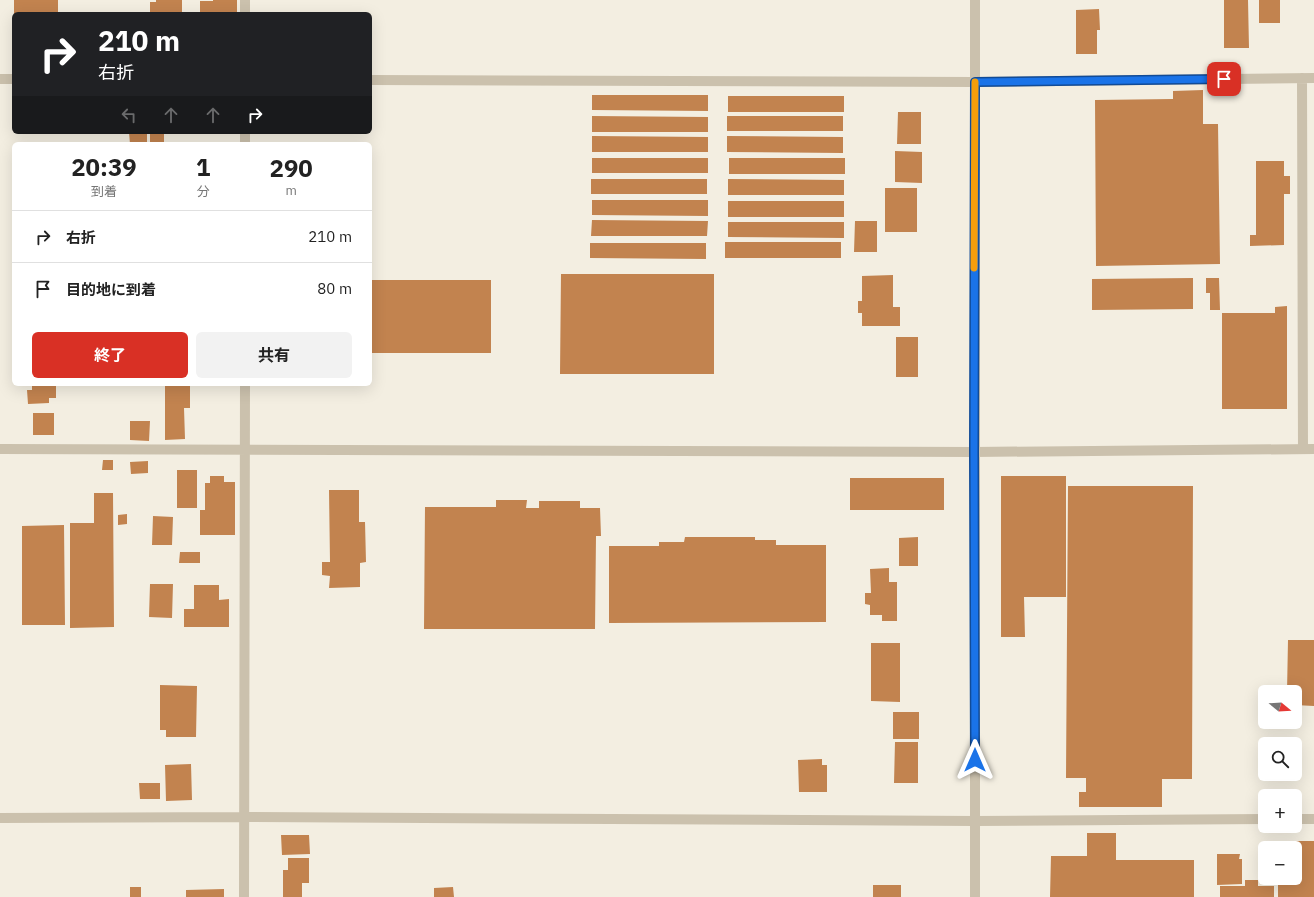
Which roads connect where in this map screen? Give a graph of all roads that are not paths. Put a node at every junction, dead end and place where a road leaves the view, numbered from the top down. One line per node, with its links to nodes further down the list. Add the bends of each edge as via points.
1 (245, 0): 3 (street)
2 (975, 0): 9 (street)
3 (245, 12)
4 (1302, 78): 5 (street); 9 (street); 13 (street)
5 (1314, 78)
6 (0, 79): 7 (street)
7 (12, 79)
8 (372, 80): 9 (street)
9 (975, 82): 15 (street)
10 (245, 386): 12 (street)
11 (0, 449): 12 (street)
12 (245, 449): 15 (street); 16 (street)
13 (1303, 449): 14 (street); 15 (street)
14 (1314, 449)
15 (974, 452): 21 (street)
16 (244, 817): 17 (street); 21 (street); 22 (street)
17 (0, 818)
18 (1258, 819): 21 (street)
19 (1302, 819): 20 (street)
20 (1314, 819)
21 (975, 821): 23 (street)
22 (244, 897)
23 (975, 897)

